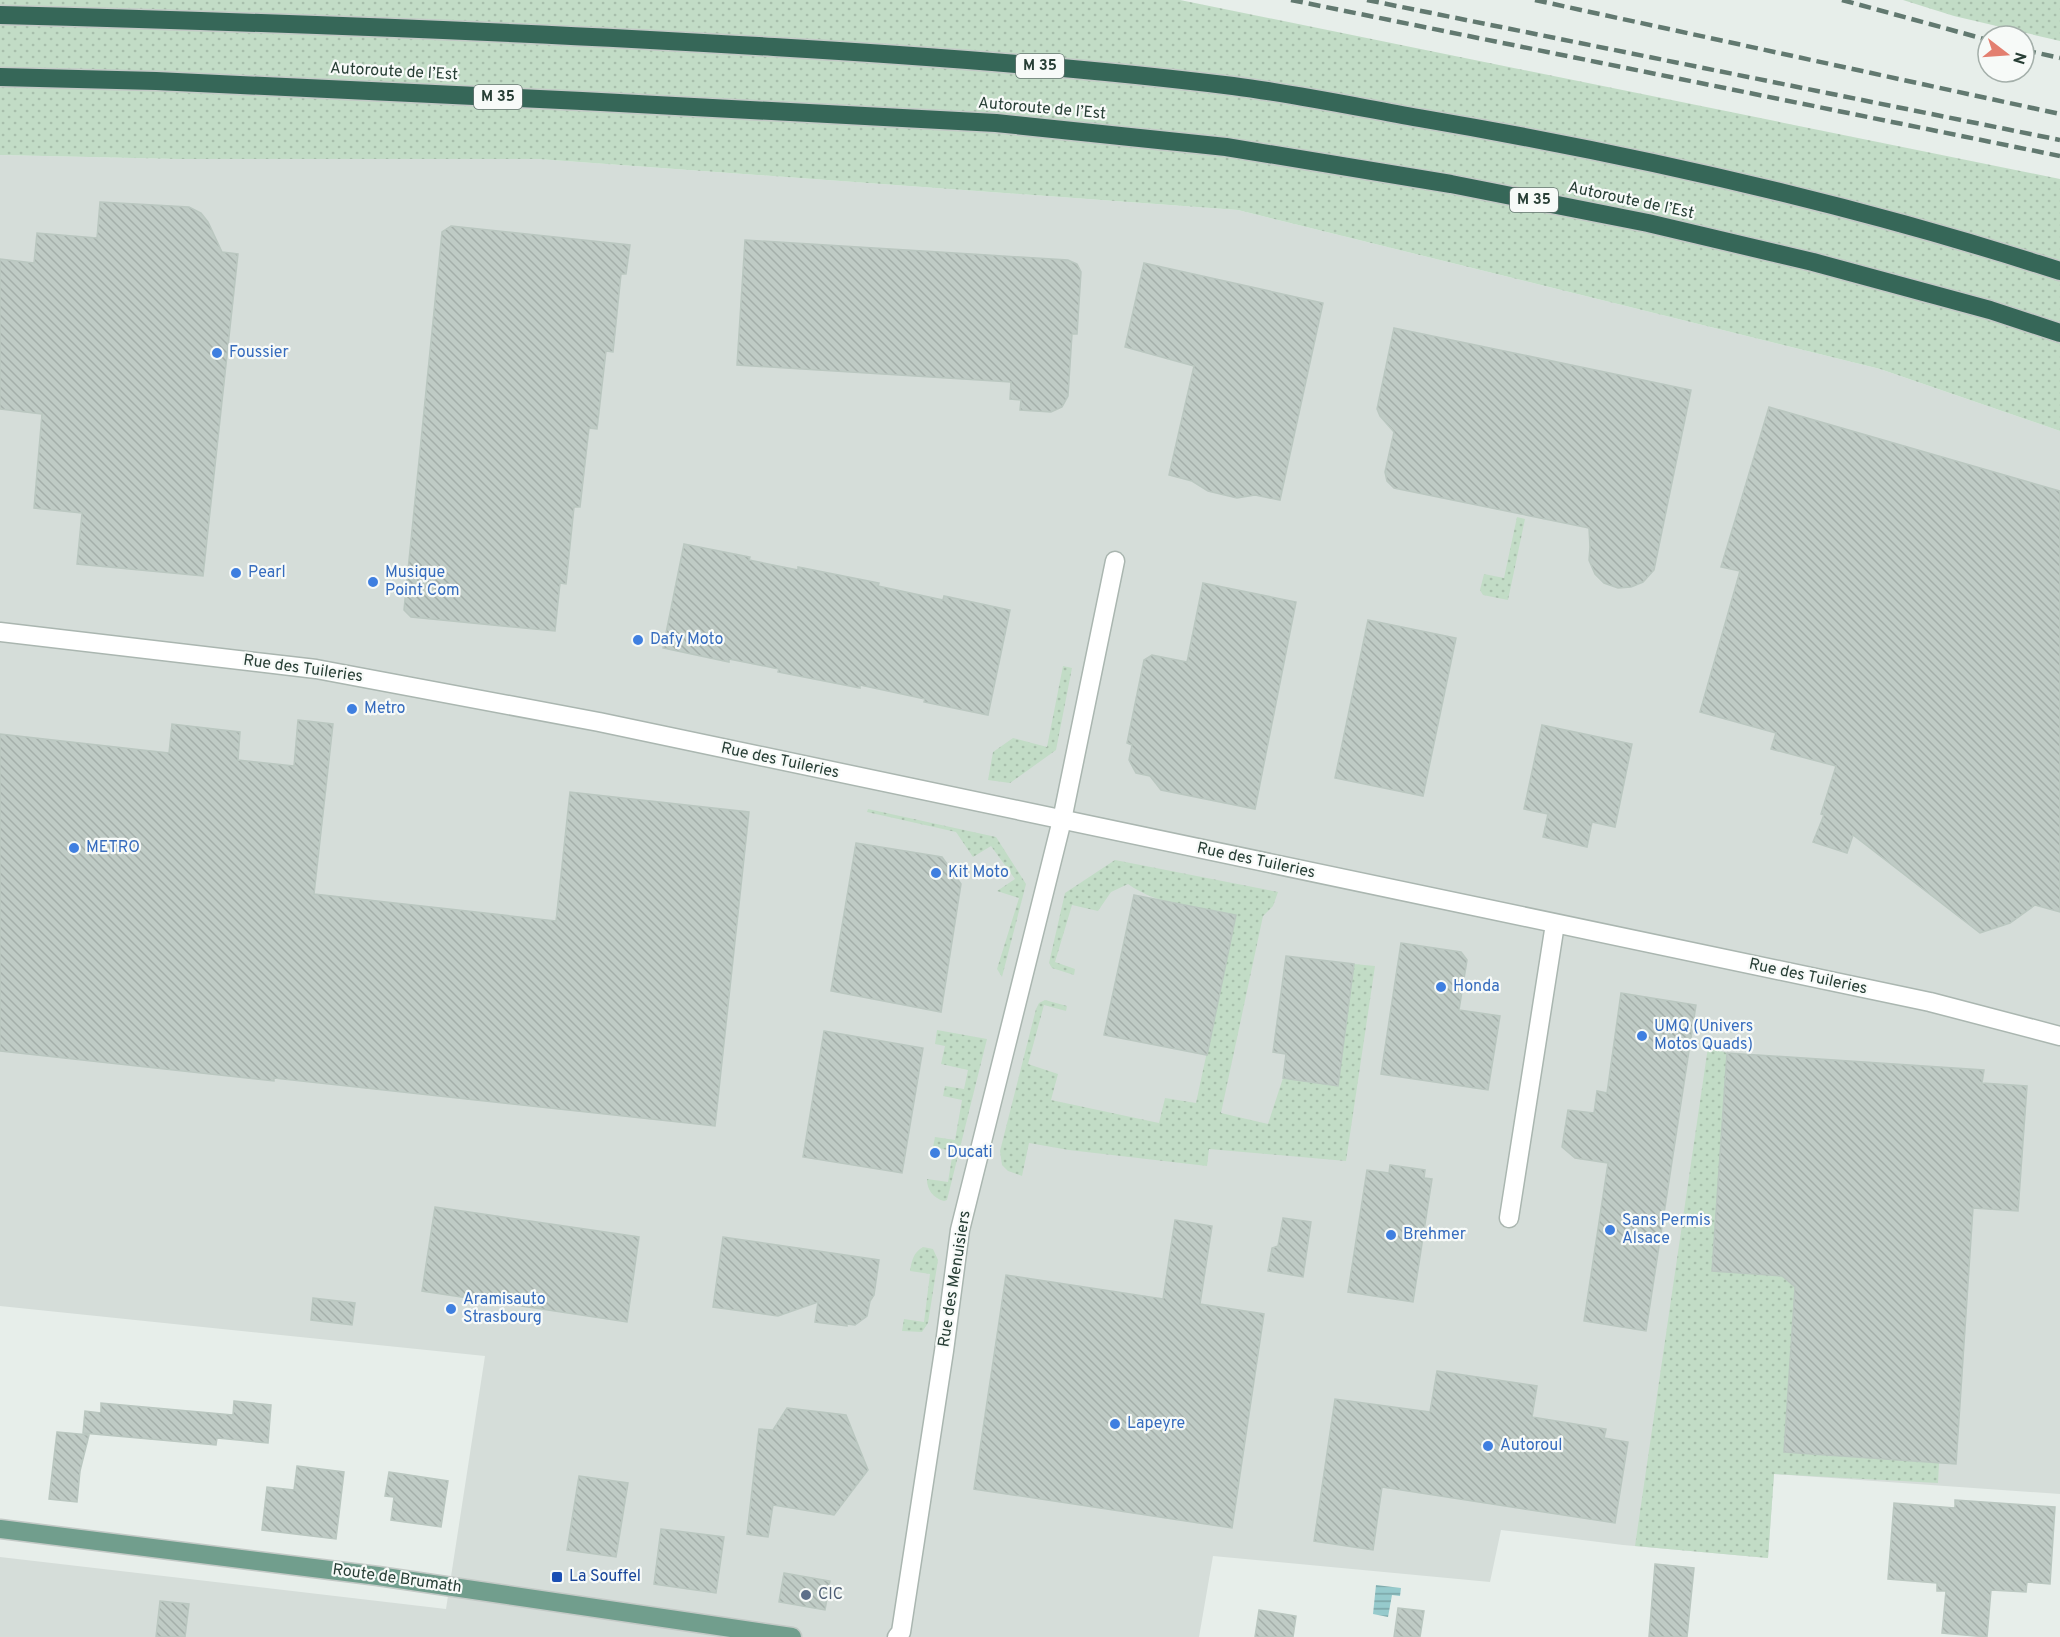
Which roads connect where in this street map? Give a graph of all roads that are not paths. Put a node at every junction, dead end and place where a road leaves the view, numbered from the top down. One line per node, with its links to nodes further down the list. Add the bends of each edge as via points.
1 (0, 15): 3 (highway, M 35, via 579,35 992,60 1236,87 1665,165 1849,209)
2 (0, 77): 4 (highway, Autoroute de l’Est / M 35, via 582,100 984,123 1226,147 1451,184 1648,223 1813,262)
3 (2060, 271)
4 (2060, 333)
5 (1115, 561): 7 (street, Rue des Menuisiers)
6 (0, 632): 7 (street, Rue des Tuileries, via 316,669 599,722)
7 (1062, 820): 8 (street, Rue des Tuileries); 13 (street, Rue des Menuisiers, via 960,1230 901,1632)
8 (1555, 924): 9 (street, Rue des Tuileries, via 1930,1002); 10 (street)
9 (2060, 1036)
10 (1509, 1218)
11 (0, 1529): 12 (main road, Route de Brumath, via 378,1576)
12 (792, 1637)
13 (897, 1637)

